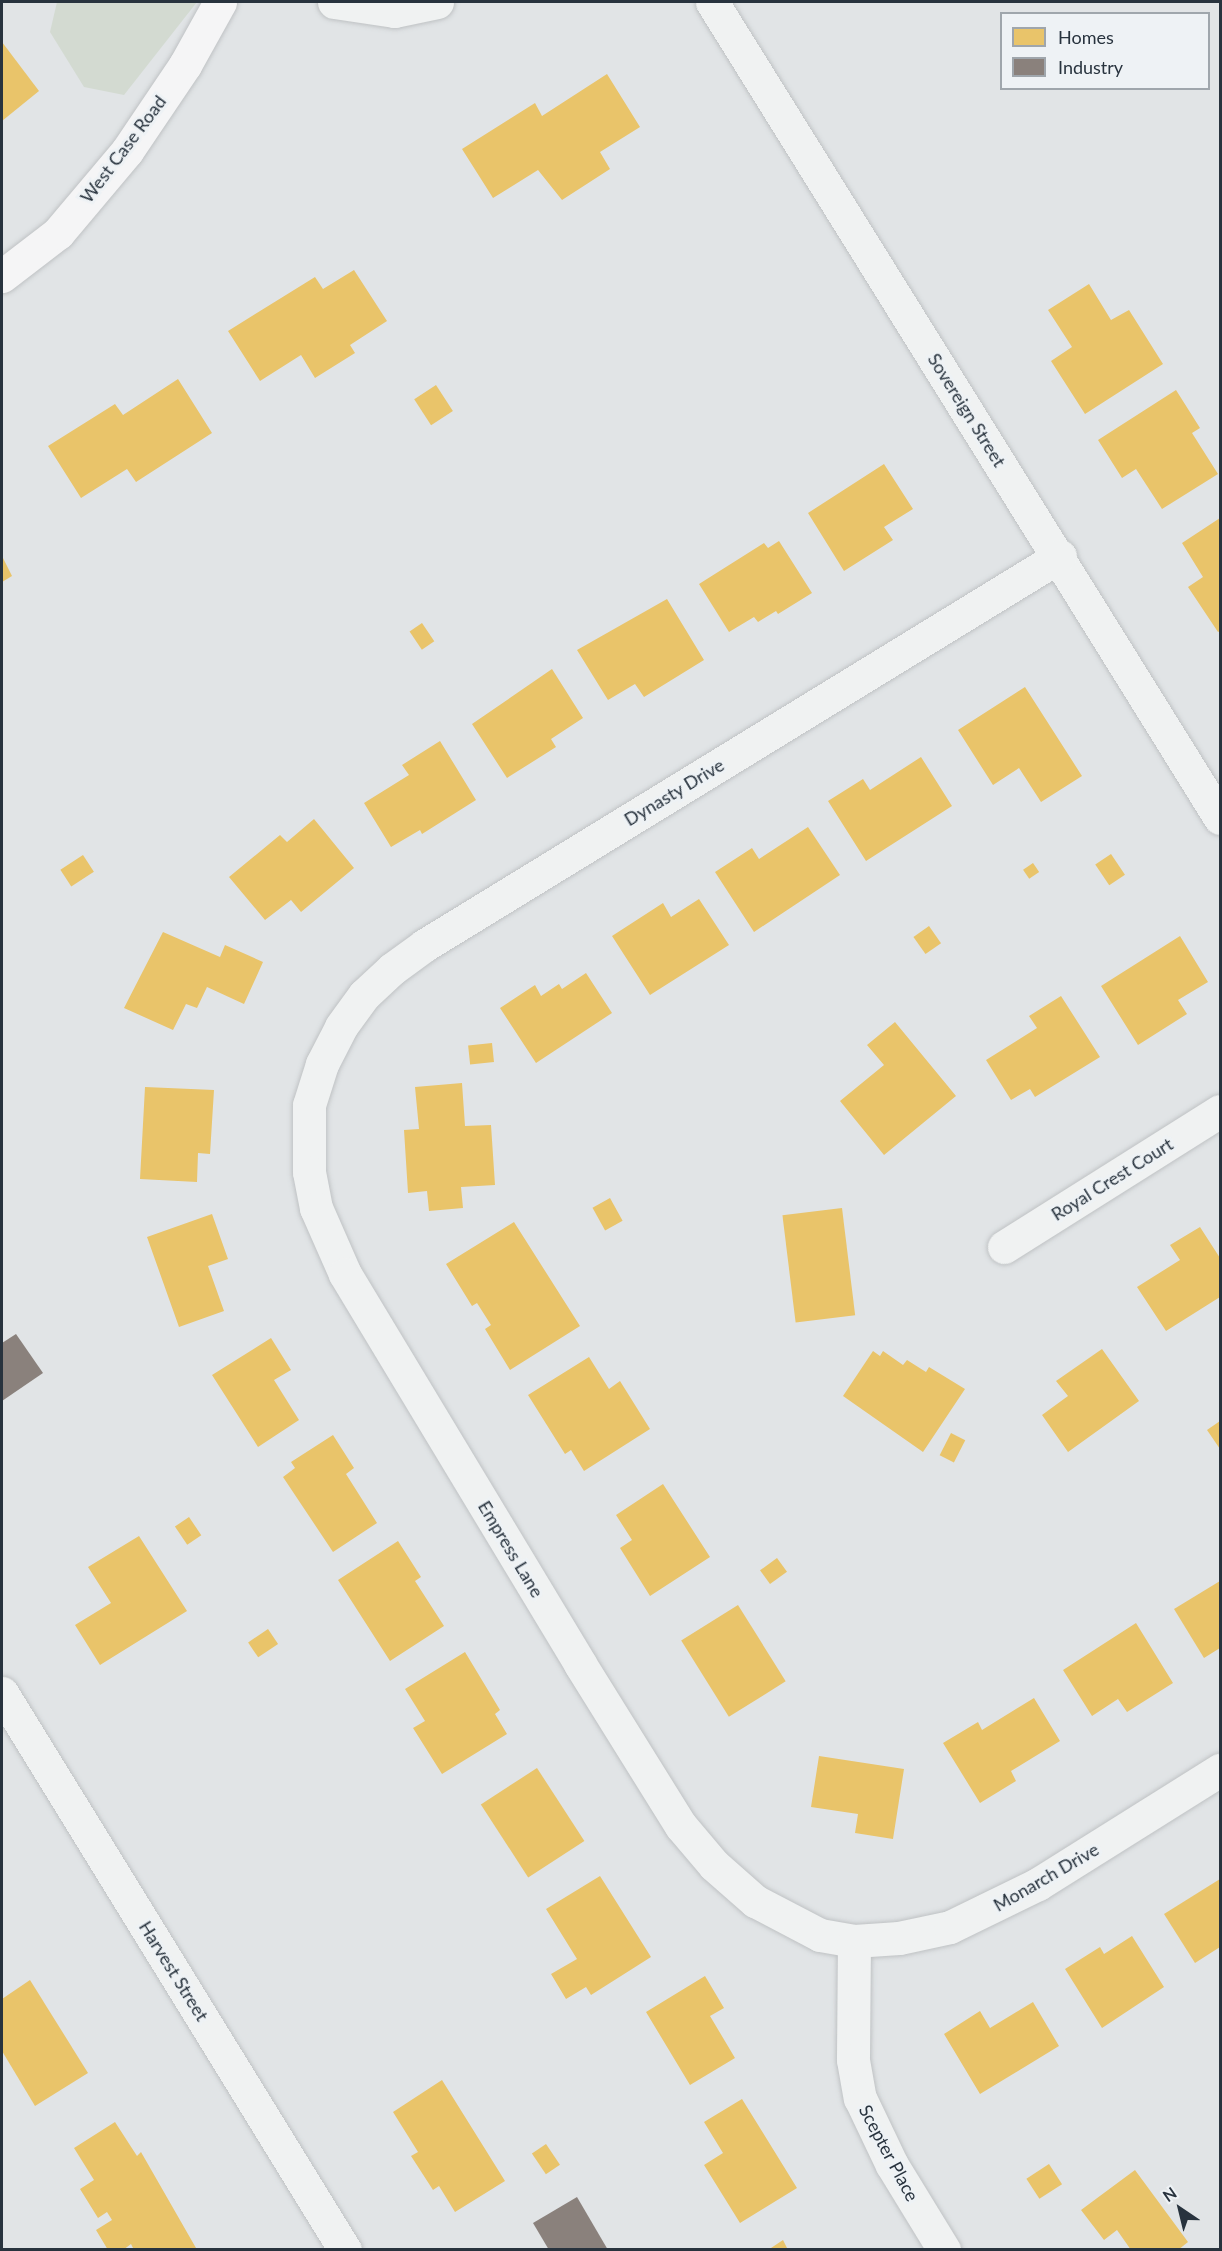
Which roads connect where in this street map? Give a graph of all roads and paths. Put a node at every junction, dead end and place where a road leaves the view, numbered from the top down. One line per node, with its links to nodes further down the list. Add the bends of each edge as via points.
1 (220, 2): 5 (main road, West Case Road, via 185,65 127,151 58,233)
2 (334, 2): 3 (street, via 394,11)
3 (437, 2)
4 (712, 2): 6 (street, Sovereign Street)
5 (2, 276)
6 (1060, 556): 7 (street, Sovereign Street); 8 (street, Dynasty Drive, via 425,945 364,995 341,1027)
7 (1221, 818)
8 (322, 1064): 13 (street, Empress Lane, via 309,1105 306,1146 316,1208 330,1244 580,1664 681,1826 714,1865 755,1901 786,1920 820,1935)
9 (1221, 1111): 10 (street, Royal Crest Court)
10 (1004, 1247)
11 (2, 1693): 14 (street, Harvest Street)
12 (1221, 1770): 13 (street, Monarch Drive, via 994,1908 950,1927 899,1938)
13 (854, 1941): 15 (street, Scepter Place, via 853,2060 861,2098 892,2165)
14 (345, 2250)
15 (944, 2250)

